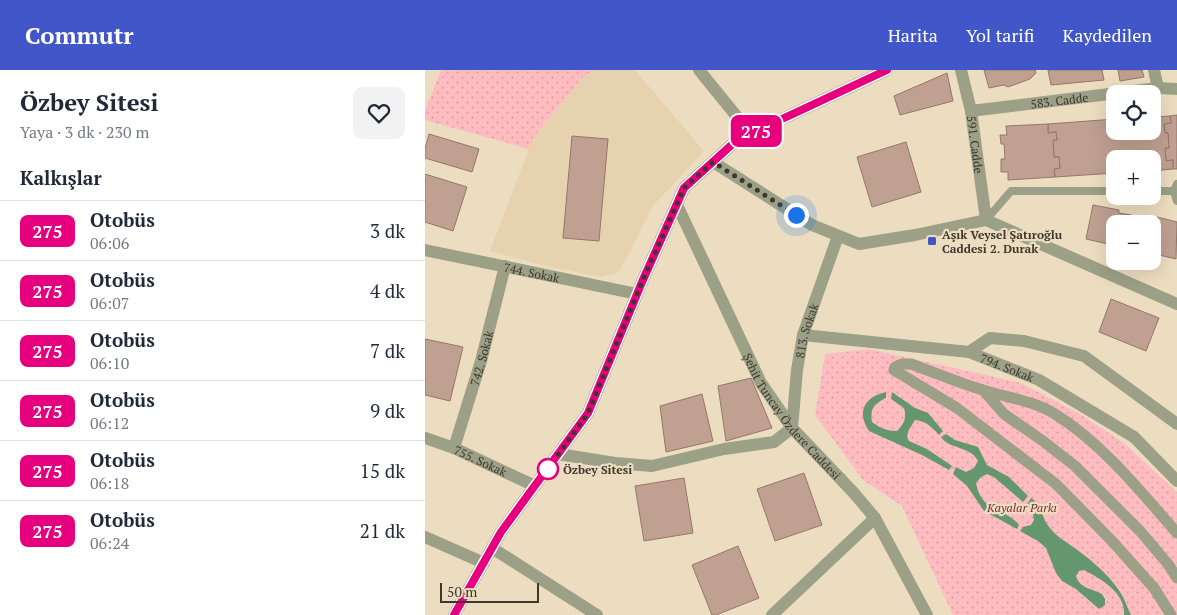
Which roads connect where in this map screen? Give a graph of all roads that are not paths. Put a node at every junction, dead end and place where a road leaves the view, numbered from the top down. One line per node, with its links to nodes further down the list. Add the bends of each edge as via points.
1 (699, 70): 10 (street)
2 (887, 70): 10 (street)
3 (961, 70): 9 (street, 591. Cadde)
4 (1154, 70): 5 (street)
5 (1156, 85)
6 (1161, 88): 7 (street, 583. Cadde)
7 (1177, 89)
8 (1106, 94): 9 (street, 583. Cadde)
9 (971, 111): 17 (street, 591. Cadde)
10 (751, 134): 11 (street, via 737,140)
11 (713, 162): 16 (street, via 684,188); 18 (street, via 812,225)
12 (1176, 188): 13 (lane); 15 (lane)
13 (1161, 190)
14 (1106, 191): 17 (lane, via 1011,191)
15 (1177, 201)
16 (677, 205): 21 (street); 27 (street, Şehit Tuncay Özdere Caddesi, via 761,383)
17 (986, 220): 18 (street, via 859,244); 22 (street)
18 (838, 236): 23 (street, 813. Sokak)
19 (425, 250): 20 (street, 744. Sokak)
20 (505, 266): 21 (street, 744. Sokak); 29 (street, 742. Sokak)
21 (637, 294): 30 (street, via 588,413)
22 (1177, 304)
23 (803, 335): 24 (street, 794. Sokak); 27 (street, 813. Sokak)
24 (969, 352): 26 (street, via 990,338 1024,341 1084,356); 31 (street, 794. Sokak, via 1039,380 1134,437)
25 (984, 391): 34 (street, via 1053,413 1092,442); 38 (street, via 1004,414 1075,466 1140,531); 43 (street, via 911,364 902,364 894,370 957,408 1056,484 1154,588)
26 (1177, 424)
27 (792, 428): 30 (street, via 774,442 724,449 652,466); 33 (street, Şehit Tuncay Özdere Caddesi)
28 (425, 438): 29 (street, 755. Sokak)
29 (455, 448): 32 (street, 755. Sokak)
30 (558, 454): 32 (street)
31 (1177, 480)
32 (535, 486): 36 (street)
33 (875, 518): 41 (street); 42 (street, Şehit Tuncay Özdere Caddesi)
34 (1177, 533)
35 (425, 536): 37 (street)
36 (492, 548): 37 (street); 40 (street)
37 (484, 563): 39 (street)
38 (1177, 578)
39 (454, 615)
40 (597, 615)
41 (772, 615)
42 (927, 615)
43 (1171, 615)

